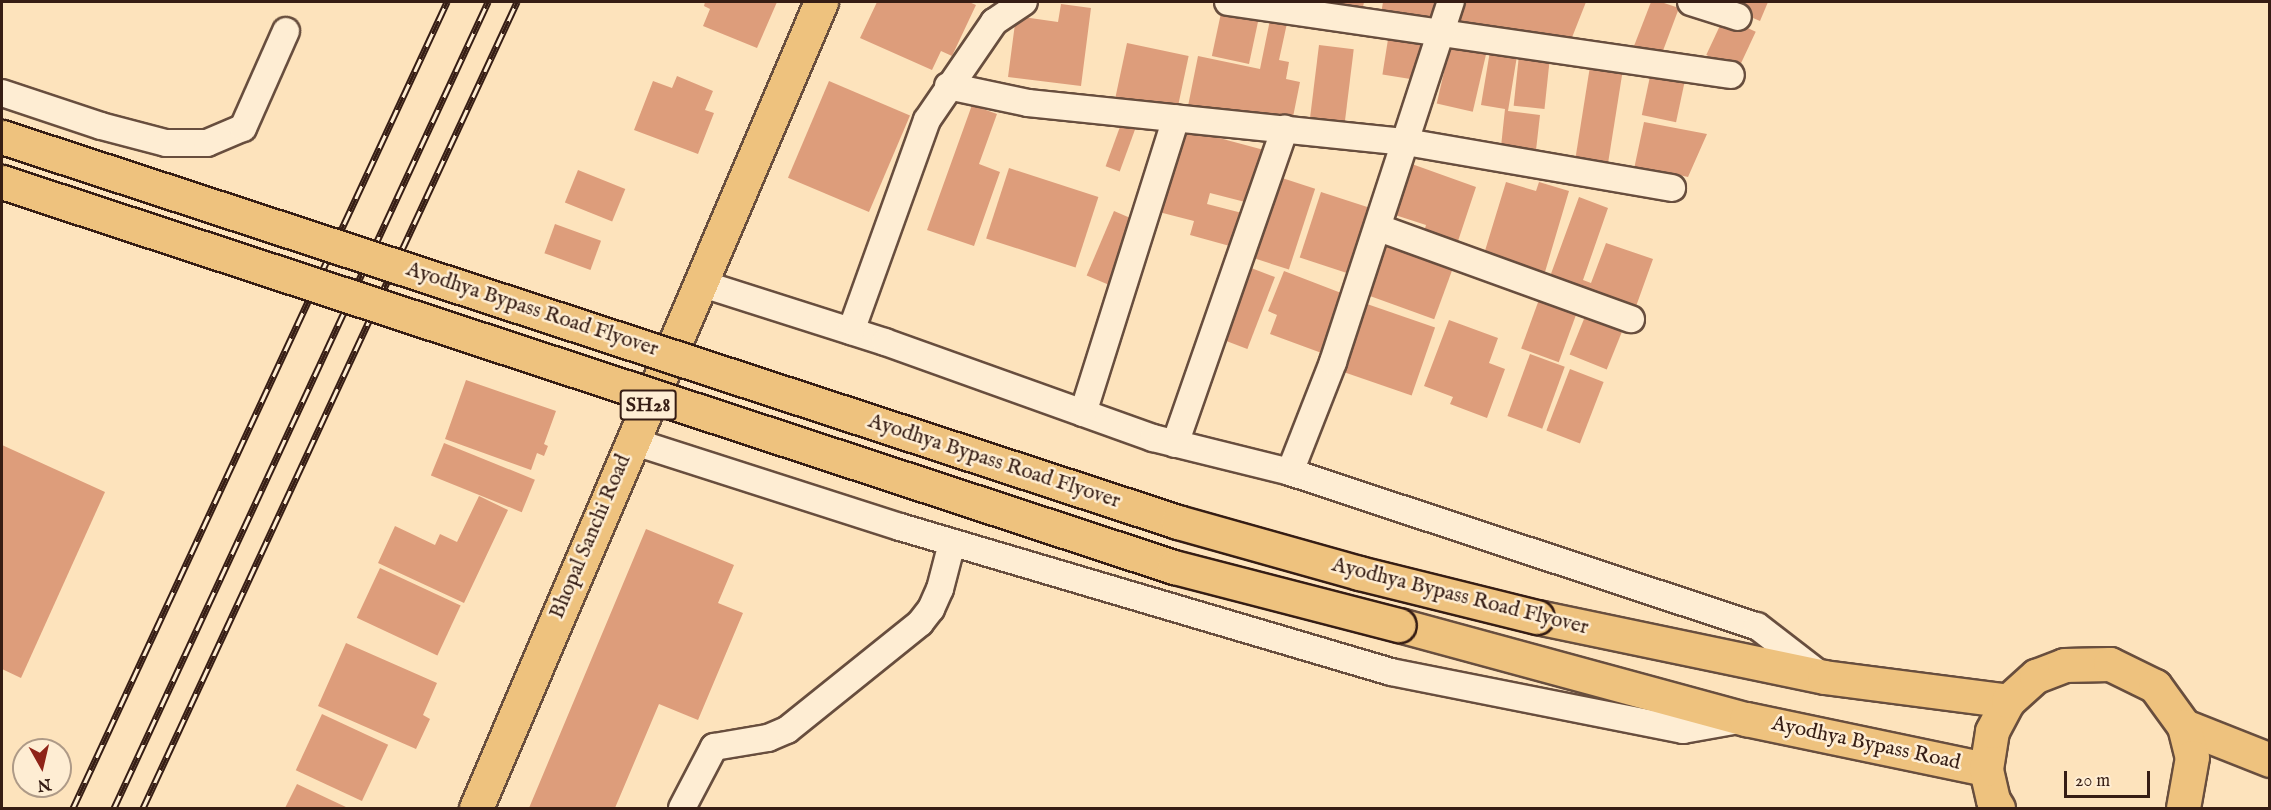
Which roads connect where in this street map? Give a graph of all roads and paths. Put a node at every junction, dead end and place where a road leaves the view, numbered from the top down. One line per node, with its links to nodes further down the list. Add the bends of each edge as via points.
1 (821, 2): 19 (main road, Bhopal Sanchi Road / SH28)
2 (1024, 2): 10 (street, via 994,22)
3 (1228, 2): 8 (street)
4 (1451, 2): 8 (street)
5 (1691, 2): 6 (street)
6 (1738, 17)
7 (285, 31): 11 (street, via 243,128 207,143 166,143)
8 (1440, 34): 9 (street); 15 (street)
9 (1731, 75)
10 (948, 86): 12 (street, via 1028,103); 21 (street, via 927,120)
11 (2, 93)
12 (1176, 118): 13 (street); 22 (street)
13 (1285, 129): 15 (street); 24 (street)
14 (2, 137): 27 (main road, Ayodhya Bypass Road Flyover, bridge, via 1178,522 1537,617)
15 (1406, 142): 17 (street); 18 (street)
16 (2, 182): 29 (main road, Ayodhya Bypass Road Flyover, bridge, via 1174,567)
17 (1672, 188)
18 (1379, 228): 20 (street); 25 (street)
19 (700, 283): 21 (street); 23 (main road, Bhopal Sanchi Road / SH28)
20 (1631, 319)
21 (851, 331): 22 (street)
22 (1083, 413): 24 (street)
23 (632, 441): 26 (street); 33 (main road, Bhopal Sanchi Road / SH28)
24 (1175, 444): 25 (street)
25 (1290, 472): 27 (street, via 1757,626)
26 (952, 543): 29 (street, via 1391,672 1683,730); 34 (street, via 940,588 920,623 787,730 768,738 714,747)
27 (1824, 677): 28 (main road, Ayodhya Bypass Road Flyover)
28 (2008, 701): 30 (main road, via 2036,676 2064,665 2110,664 2155,686); 31 (main road, via 1992,731)
29 (1746, 718): 31 (main road, Ayodhya Bypass Road)
30 (2184, 726): 32 (main road); 36 (main road, via 2192,758)
31 (1988, 758): 35 (main road, via 1993,800)
32 (2270, 760)
33 (476, 808)
34 (682, 808)
35 (1998, 808)
36 (2183, 808)

